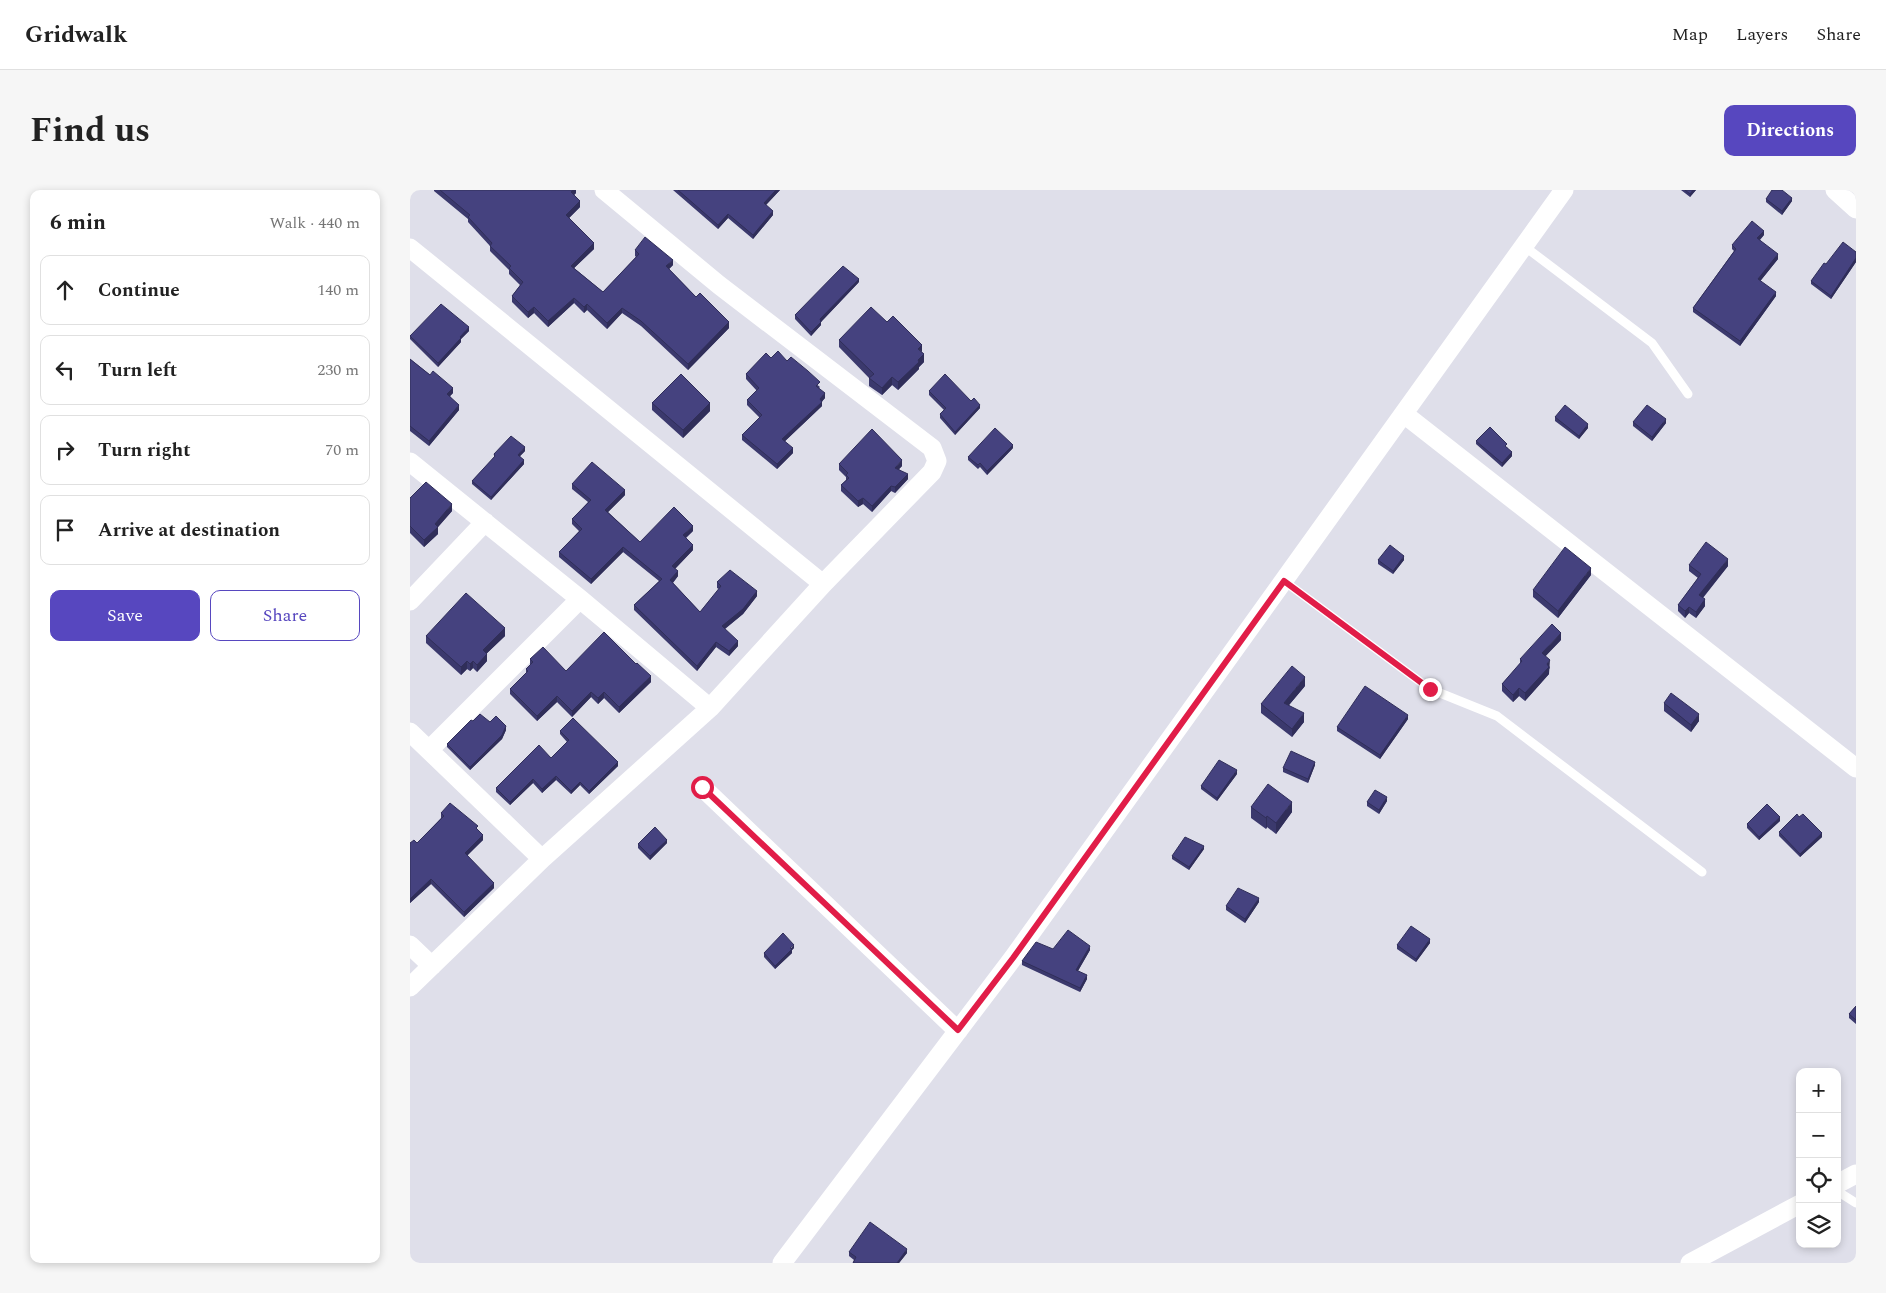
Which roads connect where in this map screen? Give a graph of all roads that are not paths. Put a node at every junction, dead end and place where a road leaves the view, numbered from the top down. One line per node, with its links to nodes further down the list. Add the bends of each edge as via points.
1 (604, 190): 12 (street, via 719,285 932,448 937,461 932,472)
2 (1564, 190): 5 (street)
3 (1835, 190): 4 (street)
4 (1856, 209)
5 (1524, 246): 7 (lane, via 1652,344); 8 (street)
6 (410, 248): 12 (street)
7 (1688, 394)
8 (1404, 414): 11 (street); 18 (street)
9 (410, 462): 10 (street)
10 (485, 522): 13 (street); 14 (street)
11 (1284, 581): 21 (lane, via 1430,689 1497,716); 25 (street)
12 (822, 584): 15 (street)
13 (580, 599): 15 (street); 17 (street)
14 (410, 600)
15 (710, 708): 20 (street)
16 (410, 732): 17 (street)
17 (429, 750): 20 (street)
18 (1856, 768)
19 (702, 787): 25 (street)
20 (542, 859): 23 (street)
21 (1702, 872)
22 (410, 944): 23 (street)
23 (432, 966): 24 (street)
24 (410, 987)
25 (958, 1030): 31 (street)
26 (1856, 1174): 27 (street)
27 (1841, 1182)
28 (1841, 1194): 29 (lane)
29 (1856, 1203)
30 (1796, 1206): 32 (street)
31 (782, 1263)
32 (1690, 1263)

